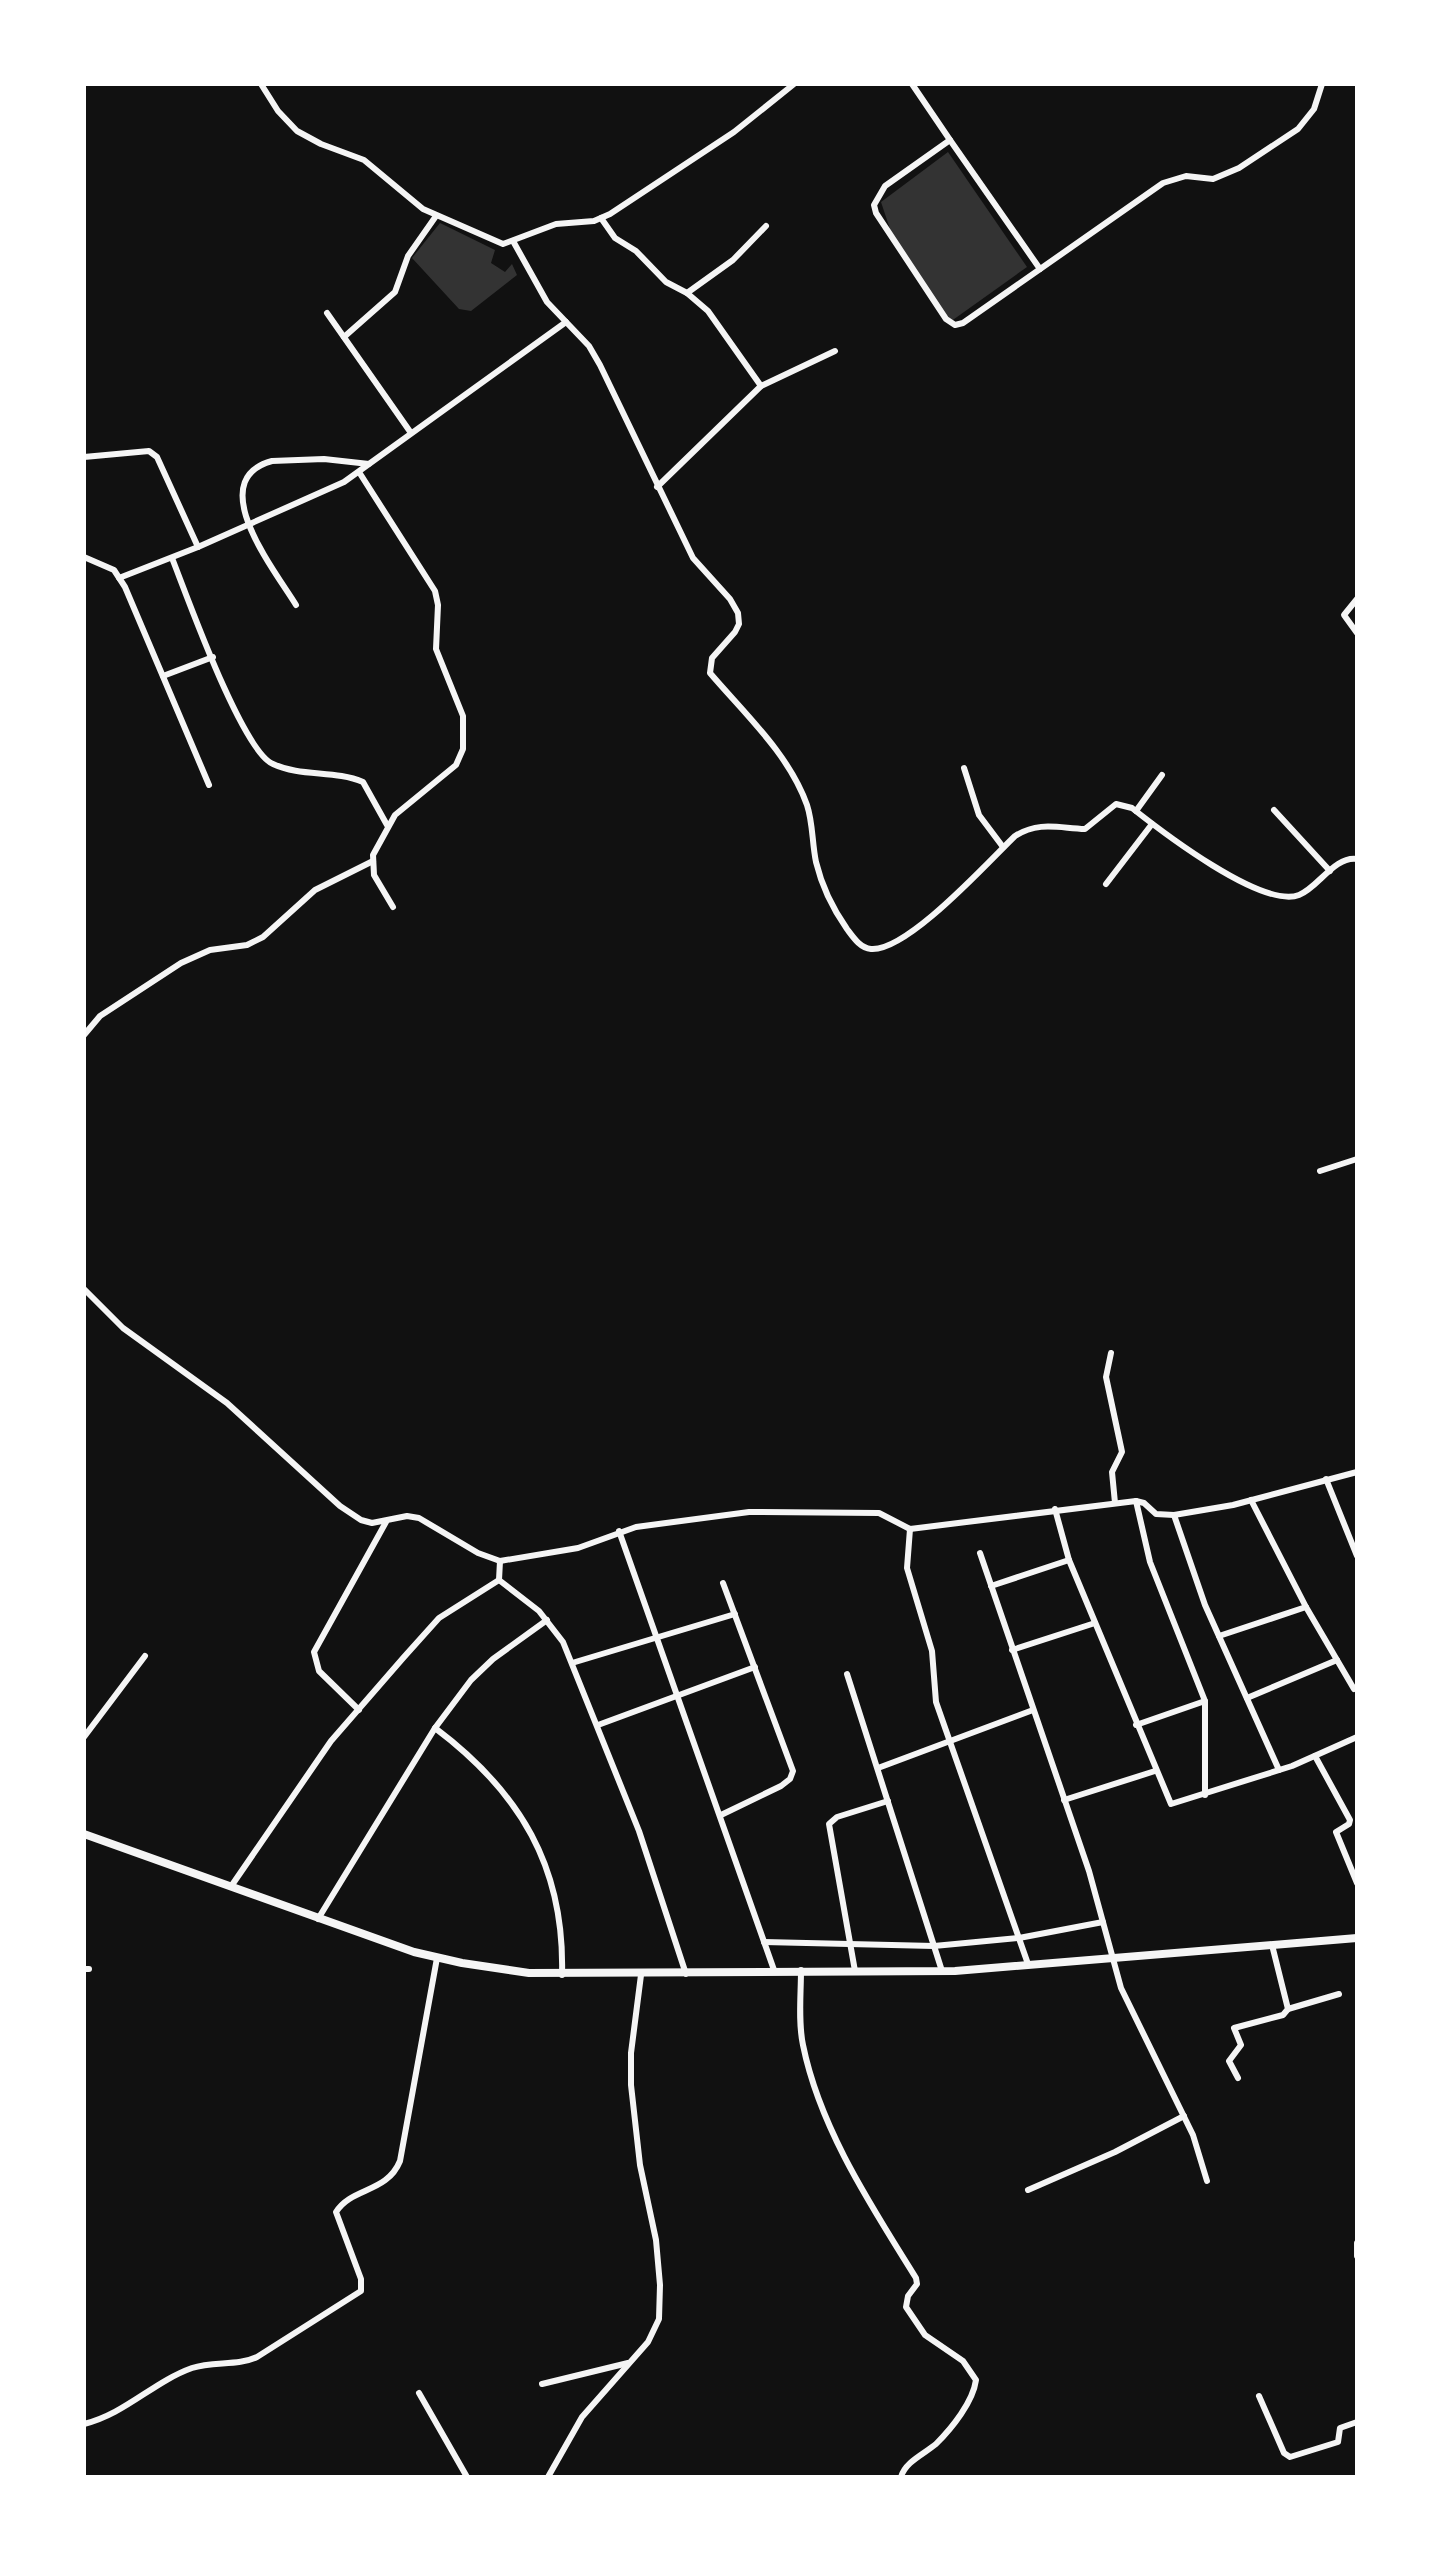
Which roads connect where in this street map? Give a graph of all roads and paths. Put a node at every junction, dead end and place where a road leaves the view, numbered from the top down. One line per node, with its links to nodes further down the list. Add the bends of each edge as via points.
1 (261, 84): 6 (street, via 298,131 364,160)
2 (912, 84): 5 (street)
3 (1322, 84): 10 (street, via 1314,109 1275,145 1222,177 1186,176 1163,183)
4 (788, 86): 7 (street, via 734,132)
5 (950, 141): 10 (street); 10 (street, via 885,186 874,205 946,319 954,325 963,323)
6 (436, 216): 9 (street, via 496,243); 14 (street, via 408,256 395,292)
7 (601, 218): 9 (street, via 556,224); 11 (street, via 615,238 636,251 666,282)
8 (766, 226): 11 (street, via 733,260)
9 (513, 241): 13 (street, via 547,302)
10 (1040, 269)
11 (687, 293): 16 (street, via 708,312)
12 (327, 313): 14 (street)
13 (566, 322): 17 (street); 21 (street, via 600,365)
14 (344, 337): 17 (street)
15 (835, 351): 16 (street)
16 (761, 386): 21 (street)
17 (411, 433): 19 (street)
18 (84, 457): 23 (street, via 149,451 157,457)
19 (369, 464): 20 (street); 22 (street, via 324,459 264,463 246,478 243,487)
20 (359, 472): 22 (street); 38 (street, via 435,591 436,649 465,731 456,765 408,802)
21 (657, 487): 39 (street, via 693,558 738,613 736,632 712,658 710,673 765,736 800,788 808,806 824,887 853,937 871,949 908,936)
22 (247, 524): 23 (street); 28 (street)
23 (198, 547): 25 (street)
24 (84, 557): 26 (street, via 101,562)
25 (172, 558): 26 (street); 30 (street)
26 (119, 578): 31 (street)
27 (1357, 599): 29 (street, via 1344,615)
28 (296, 605)
29 (1357, 633)
30 (213, 657): 31 (street); 38 (street, via 260,757 292,769 363,782)
31 (163, 676): 34 (street)
32 (964, 768): 39 (street, via 979,815)
33 (1163, 775): 36 (street)
34 (209, 785)
35 (1274, 810): 42 (street)
36 (1136, 811): 37 (street); 39 (street, via 1116,804 1085,829 1041,825)
37 (1152, 824): 42 (street, via 1221,871 1277,895 1302,894); 43 (street)
38 (387, 825): 41 (street)
39 (1003, 847)
40 (1357, 859): 42 (street, via 1343,861)
41 (373, 861): 44 (street, via 374,875); 45 (street, via 315,890 263,937 181,963 100,1016)
42 (1330, 871)
43 (1107, 884)
44 (393, 907)
45 (84, 1035)
46 (1357, 1159): 47 (street)
47 (1320, 1171)
48 (84, 1289): 57 (street, via 128,1333 228,1403 340,1506 361,1520)
49 (1111, 1353): 54 (street, via 1105,1377 1122,1452 1112,1472)
50 (1357, 1472): 51 (street)
51 (1326, 1479): 52 (street); 61 (street)
52 (1251, 1500): 56 (street); 67 (street)
53 (1136, 1501): 54 (street); 56 (street, via 1156,1514); 82 (street, via 1150,1562)
54 (1115, 1503): 55 (street)
55 (1055, 1510): 58 (street); 62 (street)
56 (1174, 1515): 71 (street)
57 (386, 1522): 63 (street, via 419,1518); 83 (street, via 314,1653 319,1671)
58 (910, 1529): 59 (street, via 879,1513 782,1510); 90 (street, via 906,1568 932,1651 936,1702)
59 (619, 1531): 63 (street, via 578,1548); 72 (street)
60 (980, 1553): 66 (street)
61 (1357, 1556)
62 (1069, 1560): 66 (street); 70 (street)
63 (500, 1561): 64 (street)
64 (499, 1580): 69 (street); 83 (street, via 439,1618)
65 (723, 1583): 68 (street)
66 (991, 1586): 73 (street)
67 (1306, 1607): 71 (street); 75 (street)
68 (735, 1614): 72 (street); 77 (street)
69 (547, 1620): 76 (street); 87 (street, via 471,1680)
70 (1095, 1623): 73 (street); 86 (street)
71 (1219, 1636): 81 (street)
72 (654, 1638): 76 (street); 80 (street)
73 (1012, 1650): 84 (street)
74 (145, 1656): 88 (street)
75 (1337, 1660): 79 (street); 81 (street)
76 (572, 1663): 85 (street)
77 (755, 1667): 80 (street); 98 (street, via 793,1771 781,1786)
78 (847, 1674): 92 (street)
79 (1354, 1689)
80 (676, 1696): 85 (street); 98 (street)
81 (1247, 1698): 93 (street)
82 (1205, 1701): 86 (street); 95 (street)
83 (359, 1710): 101 (street, via 331,1741)
84 (1033, 1710): 90 (street); 96 (street)
85 (598, 1725): 117 (street, via 639,1830)
86 (1136, 1725): 94 (street)
87 (435, 1728): 102 (street); 118 (street, via 474,1760 538,1842 562,1920)
88 (84, 1737)
89 (1357, 1737): 91 (street)
90 (951, 1740): 92 (street); 104 (street)
91 (1315, 1756): 93 (street); 100 (street, via 1349,1820 1336,1832)
92 (878, 1768): 97 (street)
93 (1279, 1770): 95 (street)
94 (1155, 1771): 95 (street, via 1171,1804); 96 (street)
95 (1205, 1794)
96 (1064, 1800): 103 (street)
97 (888, 1801): 107 (street, via 836,1817 829,1824); 109 (street)
98 (721, 1815): 106 (street)
99 (84, 1834): 101 (street)
100 (1357, 1883)
101 (232, 1885): 102 (street)
102 (318, 1919): 110 (street)
103 (1103, 1922): 104 (street); 111 (street)
104 (1019, 1938): 109 (street); 112 (street)
105 (1357, 1938): 108 (street)
106 (764, 1942): 107 (street); 113 (street)
107 (851, 1945): 109 (street); 115 (street)
108 (1272, 1945): 111 (street); 121 (street)
109 (934, 1946): 116 (street)
110 (437, 1958): 118 (street); 133 (street, via 400,2161 394,2176 336,2212 361,2279 361,2291 249,2361 217,2361 190,2369 117,2413)
111 (1111, 1958): 112 (street); 123 (street, via 1132,2017)
112 (1028, 1964): 116 (street)
113 (774, 1970): 114 (street); 117 (street)
114 (801, 1970): 115 (street); 136 (street, via 802,2043 809,2069 827,2118 860,2183 916,2278 906,2307 925,2335 963,2361 976,2379 960,2415)
115 (855, 1971): 116 (street)
116 (942, 1971)
117 (686, 1974): 119 (street)
118 (562, 1975): 119 (street)
119 (641, 1975): 128 (street, via 631,2085 640,2165 656,2240 660,2305 654,2334)
120 (1339, 1994): 121 (street)
121 (1288, 2009): 122 (street, via 1283,2015 1234,2028 1241,2045 1229,2061)
122 (1238, 2078)
123 (1184, 2116): 124 (street); 125 (street)
124 (1208, 2181)
125 (1028, 2190)
126 (1357, 2243): 127 (street)
127 (1357, 2256)
128 (628, 2363): 129 (street); 135 (street, via 582,2417)
129 (541, 2384)
130 (419, 2393): 134 (street)
131 (1259, 2396): 132 (street, via 1284,2453 1290,2457 1338,2442 1340,2428)
132 (1357, 2422)
133 (84, 2424)
134 (467, 2477)
135 (548, 2477)
136 (901, 2477)

